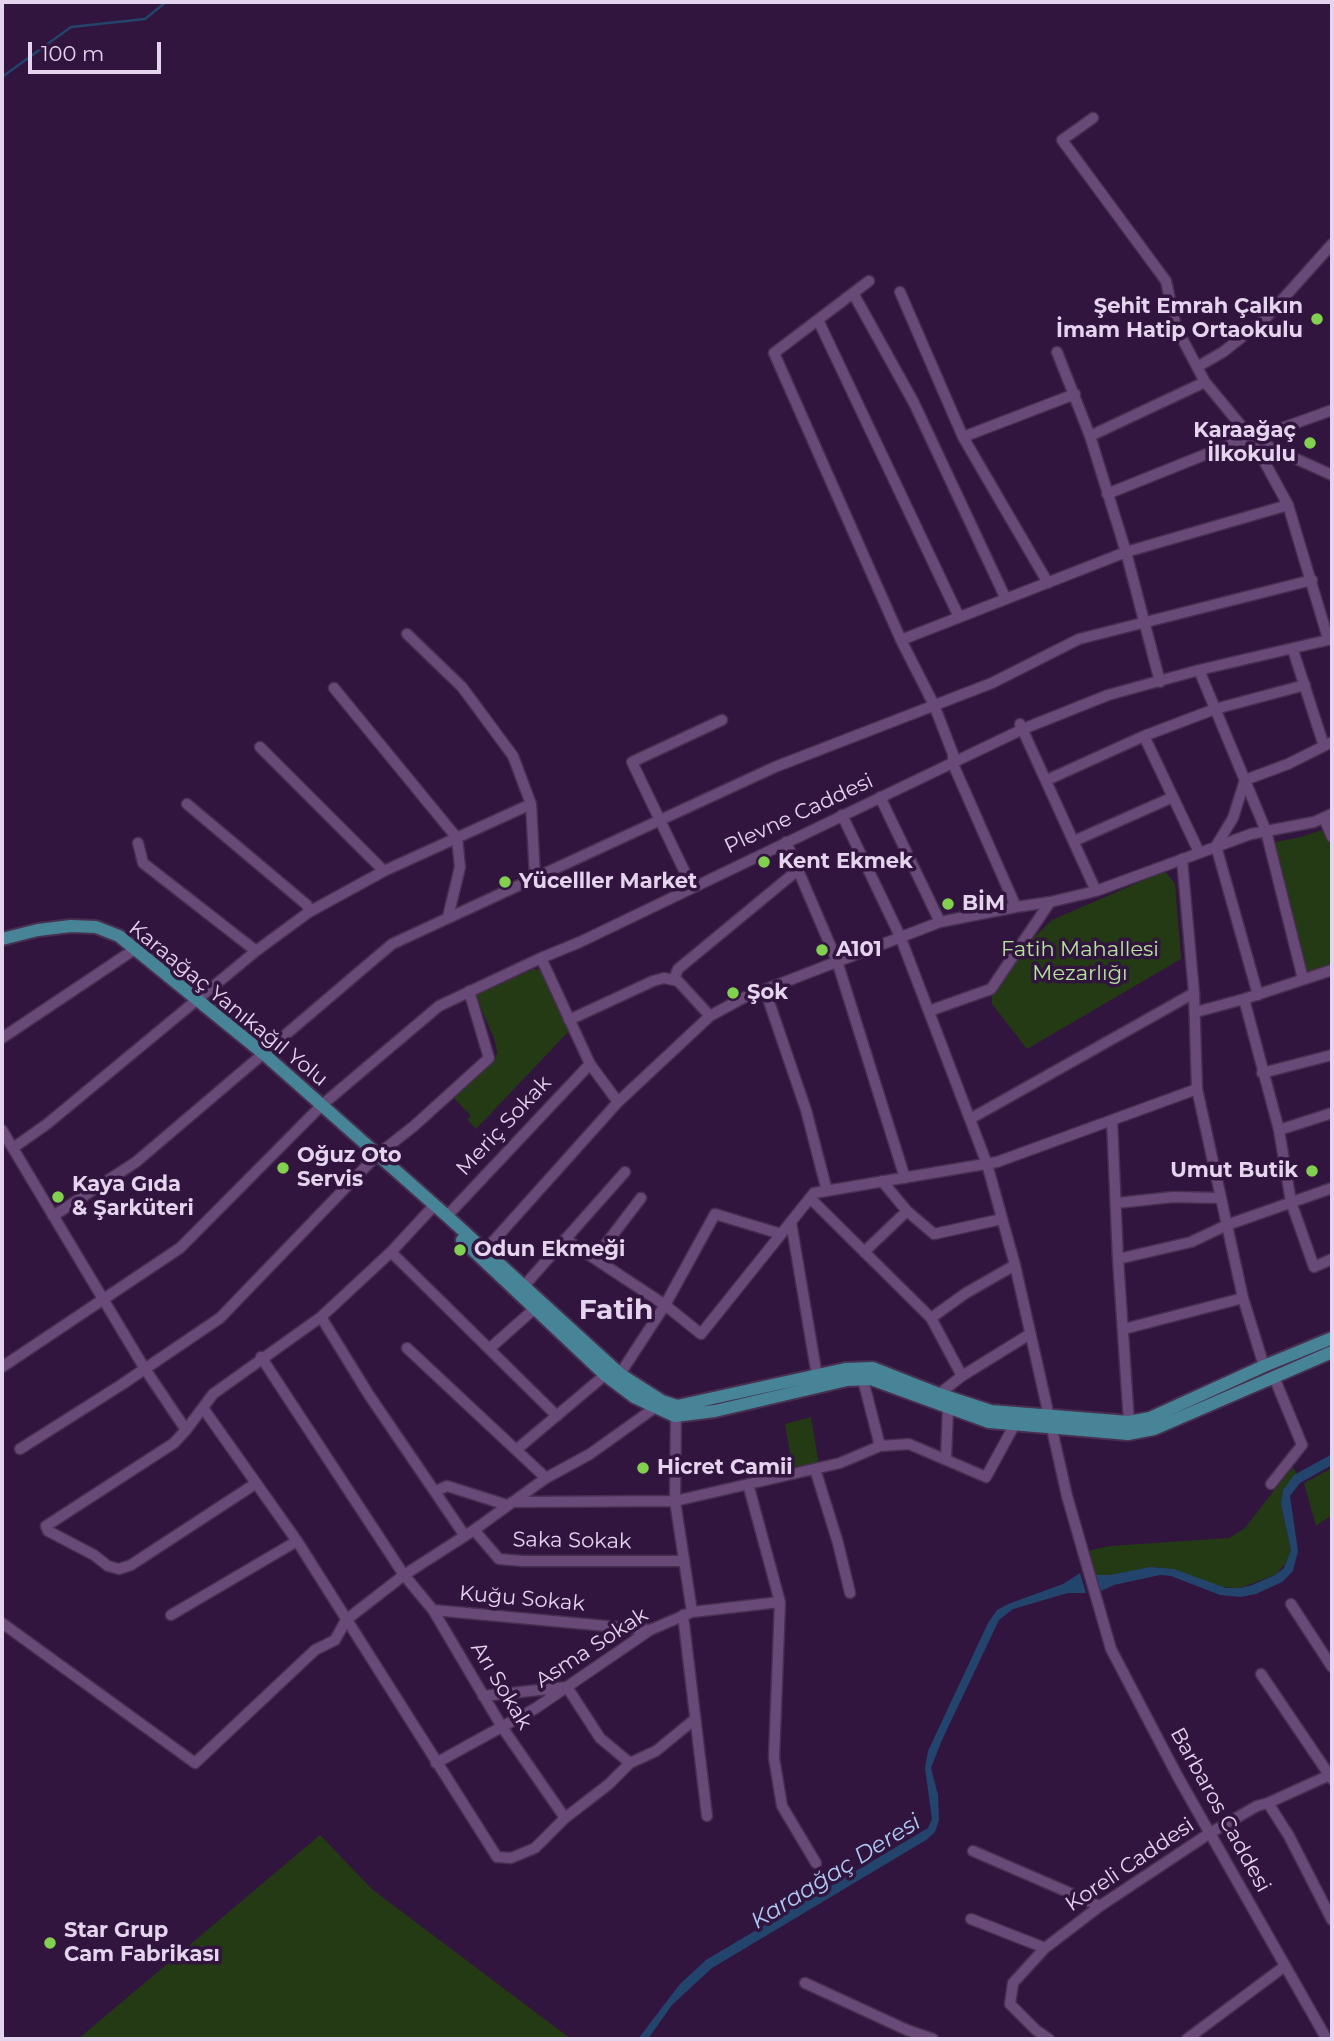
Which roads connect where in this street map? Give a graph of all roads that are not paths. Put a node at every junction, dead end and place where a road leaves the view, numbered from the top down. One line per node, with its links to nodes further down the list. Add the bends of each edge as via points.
1 (1093, 118): 8 (street, via 1062,140 1166,281 1175,327)
2 (1332, 244): 8 (street, via 1265,319)
3 (869, 281): 5 (street)
4 (900, 292): 13 (street)
5 (853, 293): 6 (street); 21 (street, via 914,402)
6 (818, 320): 22 (street); 25 (street, via 774,353)
7 (1057, 352): 10 (street)
8 (1197, 367): 9 (street)
9 (1205, 382): 12 (street); 14 (street)
10 (1075, 394): 12 (street); 13 (street)
11 (1332, 410): 14 (street)
12 (1090, 436): 16 (street)
13 (963, 438): 20 (street)
14 (1252, 439): 15 (street); 16 (street); 17 (street)
15 (1332, 475)
16 (1107, 494): 18 (street)
17 (1288, 505): 18 (street); 19 (street)
18 (1126, 552): 20 (street); 23 (street)
19 (1312, 580): 23 (street); 26 (street)
20 (1048, 583): 21 (street)
21 (1005, 597): 22 (street)
22 (959, 617): 25 (street)
23 (1144, 622): 29 (street); 32 (street, via 1079,639 992,683)
24 (407, 634): 45 (street, via 462,687 505,745)
25 (901, 640): 32 (street)
26 (1332, 640): 27 (street, Plevne Caddesi)
27 (1293, 650): 28 (street, Plevne Caddesi); 30 (street)
28 (1199, 670): 29 (street, Plevne Caddesi); 33 (street)
29 (1160, 682): 35 (street, Plevne Caddesi)
30 (1305, 685): 33 (street); 37 (street)
31 (334, 688): 51 (street)
32 (934, 705): 39 (street); 48 (street, via 775,767)
33 (1215, 709): 36 (street); 41 (street)
34 (722, 720): 48 (street, via 632,762)
35 (1021, 726): 39 (street, Plevne Caddesi); 40 (street)
36 (1144, 736): 40 (street); 43 (street)
37 (1328, 744): 41 (street)
38 (260, 747): 59 (street)
39 (953, 764): 42 (street, Plevne Caddesi); 64 (street)
40 (1047, 780): 52 (street)
41 (1245, 780): 49 (street); 55 (street, via 1233,818)
42 (880, 797): 46 (street, Plevne Caddesi); 67 (street)
43 (1173, 797): 52 (street); 56 (street)
44 (187, 804): 65 (street, via 307,905)
45 (531, 804): 51 (street); 60 (street)
46 (842, 816): 53 (street, Plevne Caddesi); 68 (street, Barbaros Caddesi)
47 (1328, 816): 49 (street); 50 (street)
48 (661, 821): 60 (street); 61 (street)
49 (1266, 831): 55 (street); 76 (street)
50 (1332, 837)
51 (457, 838): 59 (street); 66 (street, via 460,867)
52 (1074, 841): 62 (street)
53 (786, 842): 58 (street); 61 (street, Plevne Caddesi)
54 (138, 844): 71 (street, via 144,863)
55 (1216, 846): 56 (street); 79 (street)
56 (1199, 852): 57 (street)
57 (1182, 859): 62 (street); 82 (street)
58 (799, 869): 73 (street); 75 (street, via 678,969)
59 (384, 871): 65 (street)
60 (535, 877): 66 (street)
61 (692, 887): 72 (street, Plevne Caddesi)
62 (1096, 891): 63 (street)
63 (1050, 902): 64 (street); 83 (street, via 990,989)
64 (1016, 907): 67 (street)
65 (309, 912): 71 (street)
66 (448, 917): 87 (street, via 392,944)
67 (940, 922): 68 (street)
68 (900, 936): 73 (street); 83 (street, Barbaros Caddesi)
69 (2, 939): 70 (main road, Karaağaç Yanıkağıl Yolu, via 38,930 96,927)
70 (135, 949): 81 (main road, Karaağaç Yanıkağıl Yolu); 86 (street)
71 (256, 951): 81 (street)
72 (541, 958): 78 (street, Plevne Caddesi); 85 (street)
73 (837, 961): 77 (street); 103 (street)
74 (1332, 971): 76 (street)
75 (674, 979): 84 (street); 85 (street, via 653,981)
76 (1303, 979): 79 (street)
77 (765, 990): 84 (street); 107 (street, via 806,1110)
78 (469, 991): 93 (street, Plevne Caddesi, via 422,1019); 100 (street, via 489,1058)
79 (1258, 995): 80 (street)
80 (1244, 999): 82 (street); 90 (street)
81 (196, 1001): 87 (main road, Karaağaç Yanıkağıl Yolu); 99 (street)
82 (1195, 1003): 91 (street); 95 (street, via 1183,999)
83 (929, 1012): 95 (street, Barbaros Caddesi)
84 (710, 1016): 92 (street)
85 (569, 1020): 89 (street)
86 (2, 1038)
87 (264, 1054): 93 (main road, Karaağaç Yanıkağıl Yolu); 115 (street, via 136,1162)
88 (1332, 1055): 90 (street)
89 (590, 1064): 92 (street); 116 (street, Meriç Sokak)
90 (1262, 1073): 98 (street)
91 (1197, 1089): 96 (street); 110 (street)
92 (618, 1101): 124 (street)
93 (322, 1105): 100 (main road, Karaağaç Yanıkağıl Yolu); 131 (street, Plevne Caddesi, via 180,1248)
94 (1332, 1113): 98 (street)
95 (970, 1119): 101 (street, Barbaros Caddesi)
96 (1112, 1120): 101 (street); 112 (street)
97 (2, 1130): 99 (street)
98 (1279, 1130): 111 (street)
99 (13, 1147): 115 (street)
100 (377, 1155): 104 (main road, Karaağaç Yanıkağıl Yolu); 145 (street, via 220,1318)
101 (987, 1164): 103 (street); 117 (street, Barbaros Caddesi)
102 (625, 1172): 121 (street)
103 (905, 1178): 105 (street)
104 (404, 1179): 113 (main road); 116 (main road)
105 (882, 1181): 107 (street); 114 (street)
106 (1332, 1188): 111 (street)
107 (827, 1191): 109 (street)
108 (641, 1198): 125 (street)
109 (810, 1198): 118 (street); 123 (street)
110 (1221, 1198): 112 (street); 119 (street)
111 (1291, 1202): 119 (street); 127 (street, via 1314,1267)
112 (1116, 1203): 126 (street)
113 (430, 1210): 122 (street); 124 (main road)
114 (907, 1211): 117 (street, via 934,1234); 123 (street)
115 (53, 1216): 131 (street)
116 (447, 1216): 124 (main road)
117 (1002, 1219): 128 (street, Barbaros Caddesi)
118 (791, 1222): 120 (street); 148 (street)
119 (1227, 1225): 126 (street, via 1191,1242); 130 (street)
120 (781, 1234): 132 (street, via 715,1214); 132 (street, via 701,1334)
121 (565, 1239): 125 (street); 129 (street)
122 (391, 1252): 134 (street); 140 (street)
123 (864, 1252): 135 (street)
124 (482, 1253): 129 (main road); 133 (main road)
125 (595, 1258): 132 (street)
126 (1118, 1259): 136 (street)
127 (1332, 1259)
128 (1015, 1265): 135 (street); 137 (street, Barbaros Caddesi)
129 (524, 1286): 146 (main road)
130 (1243, 1298): 136 (street); 143 (street)
131 (104, 1301): 144 (street, Plevne Caddesi); 145 (street)
132 (665, 1305): 146 (street)
133 (533, 1310): 140 (street); 147 (main road)
134 (321, 1317): 142 (street); 171 (street, Saka Sokak)
135 (931, 1318): 149 (street)
136 (1124, 1329): 159 (street)
137 (1030, 1334): 149 (street); 158 (street, Barbaros Caddesi)
138 (1332, 1338): 143 (main road)
139 (407, 1348): 164 (street)
140 (489, 1349): 157 (street)
141 (1332, 1352): 150 (main road)
142 (261, 1357): 154 (street, via 212,1394); 177 (street, Arı Sokak)
143 (1264, 1366): 159 (main road, via 1150,1418)
144 (2, 1367)
145 (145, 1369): 161 (street); 163 (street)
146 (620, 1374): 153 (main road)
147 (605, 1376): 153 (main road, via 634,1397); 157 (street)
148 (817, 1376): 152 (main road, via 873,1368); 156 (main road)
149 (962, 1376): 152 (street)
150 (1274, 1377): 158 (main road, via 1154,1429 1128,1434); 170 (street, via 1302,1445)
151 (863, 1380): 155 (main road, via 871,1379); 156 (main road, via 715,1410); 162 (street)
152 (939, 1394): 158 (main road, via 991,1411)
153 (660, 1405): 156 (main road); 167 (street, via 590,1454)
154 (203, 1408): 161 (street); 168 (street)
155 (948, 1409): 160 (main road, via 989,1422); 165 (street)
156 (676, 1411): 172 (street)
157 (557, 1416): 164 (street)
158 (1050, 1422): 159 (main road); 160 (main road); 199 (street, Barbaros Caddesi, via 1111,1649)
159 (1129, 1422)
160 (1016, 1424): 165 (street, via 986,1477)
161 (186, 1430): 168 (street, via 159,1454 48,1524 48,1531 119,1569)
162 (880, 1446): 165 (street, via 909,1444); 166 (street)
163 (20, 1449)
164 (516, 1450): 167 (street)
165 (946, 1458)
166 (815, 1469): 169 (street); 178 (street)
167 (546, 1478): 173 (street)
168 (255, 1484): 175 (street)
169 (748, 1484): 172 (street); 179 (street)
170 (1271, 1484)
171 (436, 1491): 173 (street, via 447,1486); 174 (street, Saka Sokak)
172 (675, 1501): 173 (street); 176 (street)
173 (509, 1503): 174 (street)
174 (469, 1533): 176 (street, Saka Sokak, via 499,1559); 177 (street)
175 (297, 1541): 183 (street); 184 (street)
176 (683, 1561): 182 (street)
177 (404, 1575): 181 (street, Arı Sokak); 184 (street)
178 (850, 1593)
179 (780, 1602): 182 (street, Asma Sokak); 201 (street, via 774,1758 782,1805)
180 (1291, 1604): 187 (street)
181 (433, 1610): 186 (street, Kuğu Sokak); 190 (street, Arı Sokak)
182 (687, 1614): 186 (street, Asma Sokak); 191 (street)
183 (172, 1615)
184 (346, 1620): 185 (street, via 335,1640 315,1650 195,1763); 194 (street)
185 (2, 1623)
186 (650, 1630): 189 (street, Asma Sokak)
187 (1332, 1667)
188 (1261, 1674): 195 (street)
189 (567, 1687): 190 (street); 192 (street, Asma Sokak); 193 (street, via 600,1738)
190 (483, 1696): 192 (street, Arı Sokak)
191 (695, 1719): 193 (street, via 656,1751); 197 (street)
192 (502, 1727): 194 (street, Asma Sokak); 198 (street, Arı Sokak)
193 (630, 1762): 198 (street)
194 (436, 1763): 198 (street, via 497,1857 511,1858 535,1848)
195 (1332, 1776): 196 (street, Koreli Caddesi)
196 (1268, 1803): 199 (street, Koreli Caddesi); 204 (street)
197 (707, 1816)
198 (565, 1818)
199 (1210, 1833): 202 (street, Koreli Caddesi); 206 (street, Barbaros Caddesi)
200 (973, 1851): 202 (street)
201 (816, 1863)
202 (1100, 1906): 205 (street, Koreli Caddesi)
203 (971, 1919): 205 (street)
204 (1332, 1920)
205 (1045, 1948): 210 (street, Koreli Caddesi, via 1013,1983 1010,2004)
206 (1285, 1966): 208 (street, Barbaros Caddesi); 211 (street)
207 (805, 1983): 209 (street)
208 (1326, 2036)
209 (933, 2039)
210 (1049, 2039)
211 (1187, 2039)

